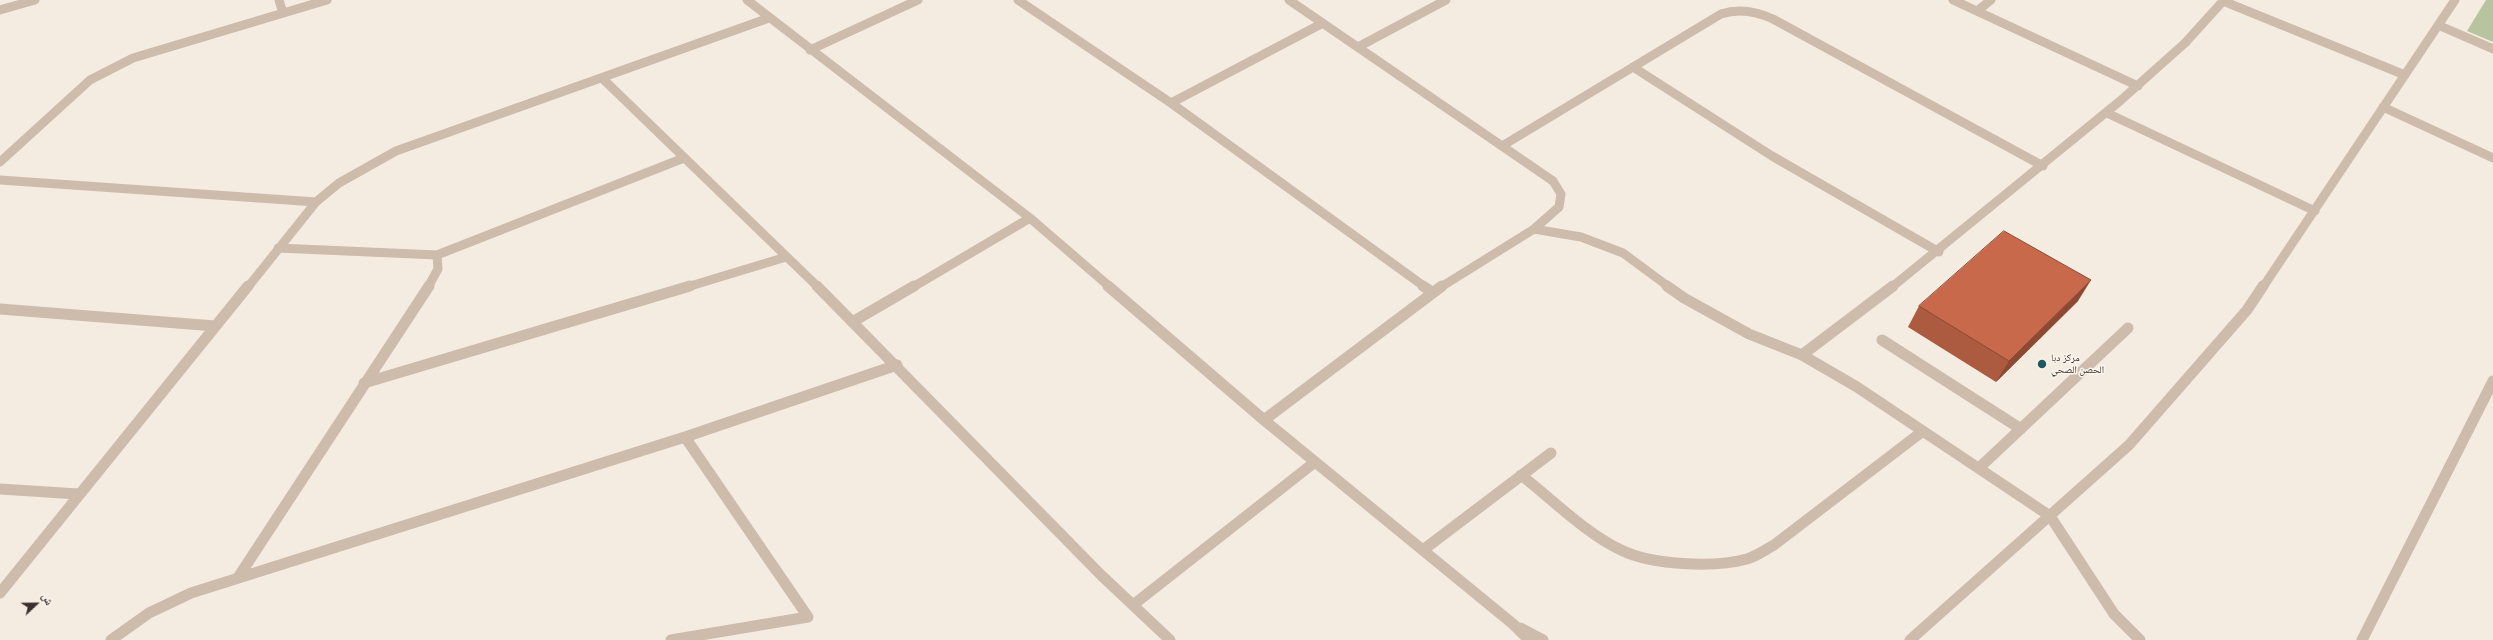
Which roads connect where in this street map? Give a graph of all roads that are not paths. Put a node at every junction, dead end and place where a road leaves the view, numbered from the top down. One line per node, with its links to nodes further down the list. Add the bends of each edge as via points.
1 (35, 0): 13 (street)
2 (278, 0): 15 (street)
3 (327, 0): 15 (street)
4 (747, 0): 16 (street)
5 (918, 0): 21 (street)
6 (1018, 0): 26 (street)
7 (1289, 0): 17 (street)
8 (1446, 0): 19 (street)
9 (1952, 0): 14 (street)
10 (1991, 0): 14 (street)
11 (2456, 0): 18 (street)
12 (2223, 1): 23 (street); 25 (street)
13 (0, 10)
14 (1977, 11): 25 (street)
15 (283, 13): 32 (street, via 133,58 90,80)
16 (770, 18): 21 (street); 24 (street)
17 (1323, 23): 19 (street); 26 (street)
18 (2438, 25): 20 (street); 23 (street)
19 (1358, 47): 29 (street)
20 (2493, 49)
21 (810, 50): 37 (street)
22 (1633, 67): 29 (street); 33 (street, via 1721,14 1741,10 1757,12); 40 (street, via 1772,156)
23 (2405, 75): 27 (street)
24 (602, 78): 30 (street); 35 (street, via 396,151 339,183)
25 (2138, 86): 28 (street)
26 (1171, 103): 43 (street)
27 (2383, 107): 31 (street); 36 (street)
28 (2106, 114): 33 (street); 36 (street)
29 (1502, 146): 38 (street, via 1553,182 1561,194 1559,207)
30 (684, 158): 41 (street); 42 (street)
31 (2493, 158)
32 (0, 162)
33 (2043, 166): 40 (street)
34 (0, 180): 35 (street)
35 (316, 202): 39 (street)
36 (2316, 211): 63 (street, via 2247,310 2129,445)
37 (1030, 218): 45 (street); 53 (street)
38 (1534, 229): 43 (street); 49 (street, via 1581,237 1622,253 1684,298 1749,334)
39 (278, 248): 41 (street); 46 (street)
40 (1939, 252): 49 (street)
41 (437, 255): 52 (street, via 438,269 432,281)
42 (786, 257): 45 (street); 52 (street)
43 (1432, 292): 53 (street)
44 (0, 309): 46 (street)
45 (854, 321): 50 (street)
46 (215, 326): 62 (street)
47 (2128, 328): 54 (street)
48 (1882, 340): 54 (street)
49 (1802, 355): 55 (street, via 1858,386)
50 (897, 366): 56 (street); 67 (street)
51 (2493, 381): 76 (street)
52 (364, 383): 65 (street)
53 (1264, 420): 58 (street)
54 (2021, 429): 59 (street)
55 (1923, 430): 59 (street); 60 (street, via 1774,545 1747,559 1730,562 1653,559 1622,550)
56 (685, 437): 65 (street); 70 (street, via 808,617)
57 (1551, 453): 60 (street)
58 (1315, 462): 64 (street); 67 (street)
59 (1979, 468): 63 (street)
60 (1521, 475): 64 (street)
61 (0, 489): 62 (street)
62 (78, 494): 66 (street)
63 (2050, 516): 74 (street); 75 (street, via 2114,614)
64 (1423, 550): 68 (street)
65 (239, 576): 69 (street, via 160,606)
66 (0, 593)
67 (1132, 605): 71 (street)
68 (1513, 624): 72 (street); 73 (street)
69 (111, 640)
70 (671, 640)
71 (1170, 640)
72 (1528, 640)
73 (1543, 640)
74 (1910, 640)
75 (2140, 640)
76 (2362, 640)

